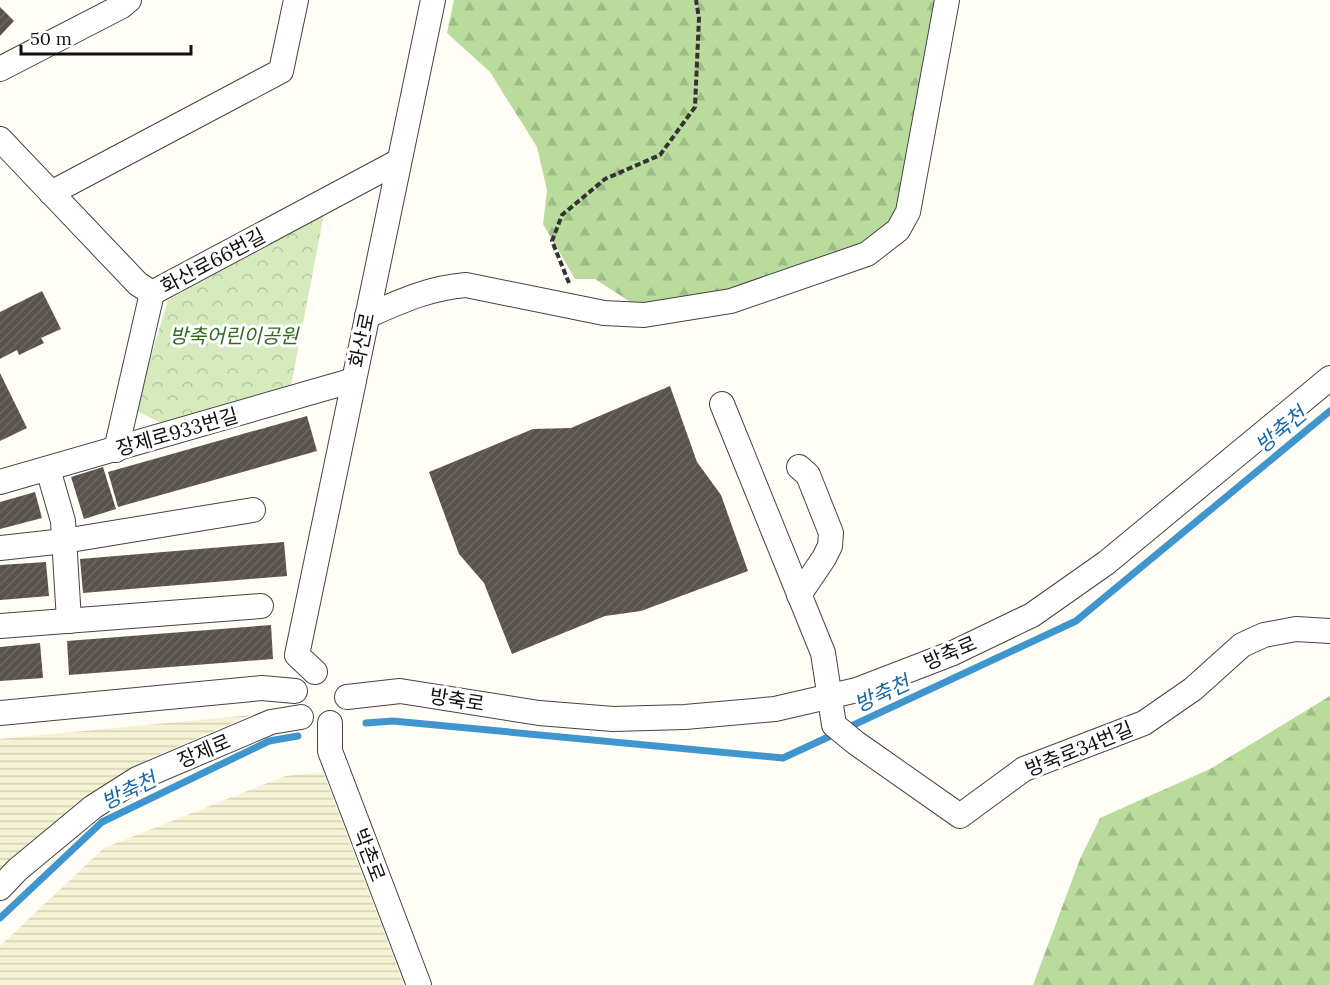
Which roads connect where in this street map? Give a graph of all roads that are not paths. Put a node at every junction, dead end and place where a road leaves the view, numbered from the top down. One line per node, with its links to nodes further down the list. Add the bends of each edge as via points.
1 (129, 0): 5 (street)
2 (296, 0): 8 (street, via 281,71)
3 (433, 0): 7 (street, 화산로)
4 (947, 0): 10 (street, via 908,212 898,230 867,254 731,301 644,315 604,313 466,285 416,294)
5 (0, 69)
6 (0, 139): 8 (street, 화산로66번길)
7 (399, 160): 9 (street, 화산로66번길); 10 (street, 화산로)
8 (51, 193): 9 (street, 화산로66번길, via 138,284)
9 (152, 293): 14 (street)
10 (368, 316): 12 (street, 화산로)
11 (1330, 378): 28 (street, 방축로, via 1106,563 1032,615 953,653 857,690)
12 (354, 380): 14 (street, 장제로933번길); 26 (street, 화산로, via 297,655)
13 (722, 404): 21 (street, 방축로34번길)
14 (116, 450): 16 (street, 장제로933번길)
15 (799, 467): 21 (street, via 808,475 831,533 824,558)
16 (48, 469): 17 (street, 장제로933번길); 19 (street, via 63,521)
17 (0, 482)
18 (253, 510): 19 (street)
19 (64, 541): 20 (street); 23 (street)
20 (0, 548)
21 (799, 595): 28 (street, 방축로34번길, via 823,653)
22 (261, 606): 23 (street)
23 (69, 621): 24 (street)
24 (0, 626)
25 (1330, 631): 28 (street, 방축로34번길, via 1296,629 1264,635 1242,645 1193,689 1144,723 1024,769 960,816 834,725)
26 (315, 672): 27 (street, via 302,678); 29 (street, via 333,674 341,680)
27 (295, 691): 30 (street, via 262,688); 31 (street)
28 (830, 696): 29 (street, 방축로, via 764,710 613,719 539,713 400,691)
29 (348, 697): 32 (street, via 343,713)
30 (0, 713)
31 (301, 717): 32 (street, via 314,724); 33 (street, 장제로, via 271,722 137,779 93,807)
32 (330, 723): 34 (street, 박촌로, via 330,751)
33 (0, 888)
34 (419, 985)

